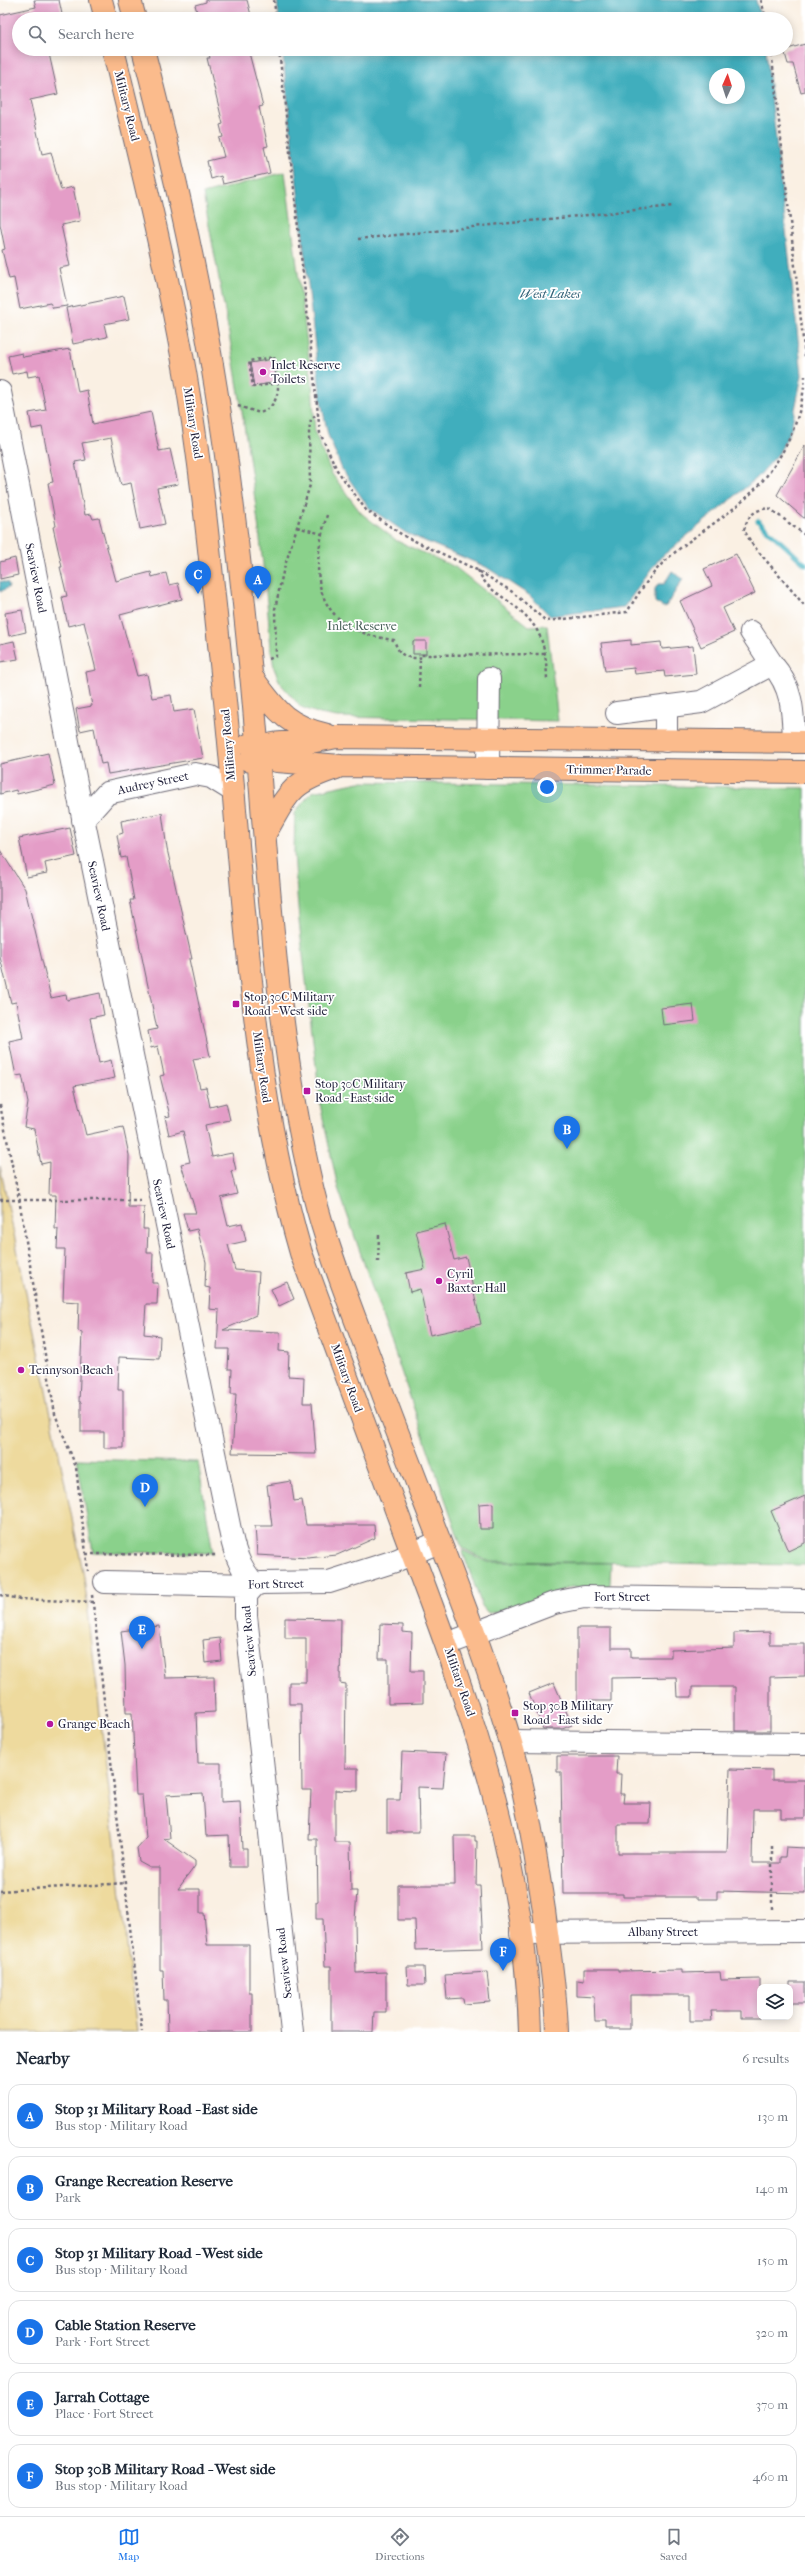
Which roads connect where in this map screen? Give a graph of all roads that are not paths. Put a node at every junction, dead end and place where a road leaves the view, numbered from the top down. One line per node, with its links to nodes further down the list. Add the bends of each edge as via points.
1 (101, 0): 3 (main road)
2 (130, 0): 4 (main road)
3 (104, 12)
4 (133, 12)
5 (115, 56): 13 (main road, Military Road, via 152,211 185,371 200,469)
6 (144, 56): 10 (main road, via 182,212 216,385)
7 (0, 392): 25 (street, Seaview Road)
8 (751, 632): 9 (street)
9 (772, 664): 12 (street, via 701,702); 18 (street, via 782,675 791,697)
10 (251, 676): 15 (main road, via 287,721 306,730); 19 (main road)
11 (489, 679): 16 (street)
12 (666, 707): 14 (street); 17 (street)
13 (226, 713): 19 (main road, Trimmer Parade, via 248,746); 23 (main road, Military Road)
14 (617, 713)
15 (336, 737): 16 (main road); 19 (main road, via 308,742 272,742)
16 (488, 739): 17 (main road); 21 (street)
17 (666, 741): 18 (main road)
18 (800, 742)
19 (257, 752): 20 (main road, Trimmer Parade, via 277,761); 24 (main road, via 248,763 244,778 245,790); 26 (main road)
20 (341, 766): 21 (main road, Trimmer Parade); 26 (main road, Trimmer Parade, via 312,776 290,790)
21 (488, 768): 22 (main road, Trimmer Parade)
22 (805, 772)
23 (232, 790): 24 (main road, Military Road); 25 (street, Audrey Street, via 211,777 195,774 107,793)
24 (236, 819): 28 (main road, Military Road, via 259,1044 274,1145 286,1201 322,1310)
25 (84, 820): 30 (street, Seaview Road, via 235,1554 243,1572)
26 (266, 832): 27 (main road, via 279,980 292,1085 314,1195 337,1269)
27 (438, 1542): 28 (street, Fort Street); 32 (main road)
28 (412, 1554): 30 (street, Fort Street, via 329,1582 274,1582); 33 (main road, Military Road)
29 (95, 1584): 30 (street, Fort Street)
30 (254, 1585): 39 (street, Seaview Road, via 246,1595 246,1616)
31 (805, 1600): 32 (street, Fort Street, via 584,1597 554,1603)
32 (474, 1633): 33 (street, Fort Street); 34 (main road)
33 (447, 1644): 37 (main road, Military Road, via 476,1726 491,1780 516,1892)
34 (511, 1741): 35 (street); 38 (main road, via 531,1827)
35 (805, 1744)
36 (805, 1931): 38 (street, Albany Street)
37 (521, 1933): 38 (street, Albany Street); 40 (main road, Military Road)
38 (547, 1933): 41 (main road)
39 (292, 2032)
40 (530, 2032)
41 (558, 2032)

